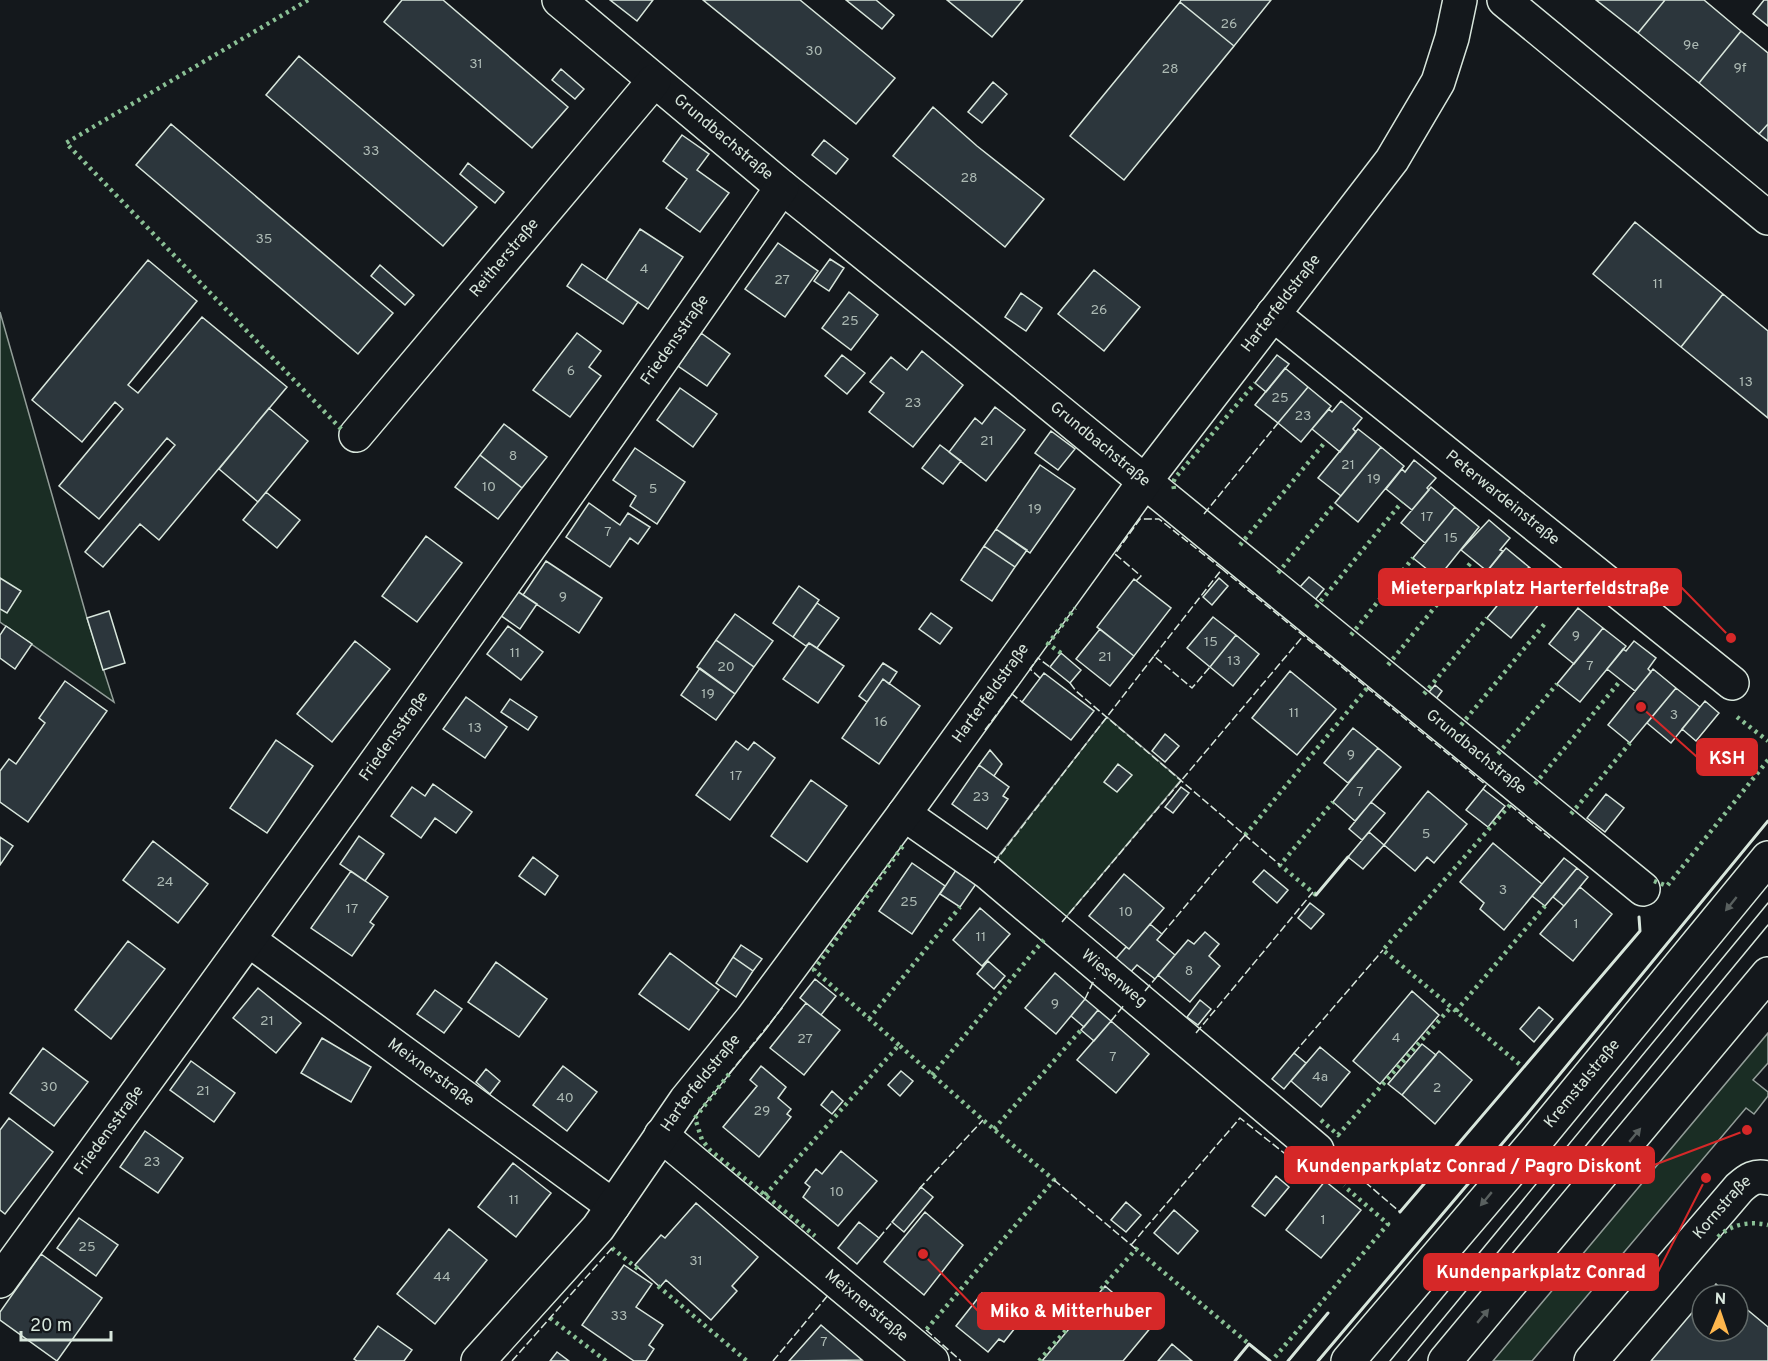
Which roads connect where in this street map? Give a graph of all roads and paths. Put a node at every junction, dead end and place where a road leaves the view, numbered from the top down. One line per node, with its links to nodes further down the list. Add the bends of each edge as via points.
1 (559, 0): 4 (street, Grundbachstraße)
2 (1460, 0): 7 (street, Harterfeldstraße, via 1438,82 1416,121 1392,160)
3 (1504, 0): 6 (street)
4 (654, 81): 5 (street, Grundbachstraße); 8 (street, Reitherstraße)
5 (782, 187): 9 (street, Grundbachstraße); 14 (street, Friedensstraße)
6 (1768, 218)
7 (1273, 314): 9 (street, Harterfeldstraße); 10 (street, Peterwardeinstraße)
8 (356, 435)
9 (1145, 481): 11 (street, Harterfeldstraße); 13 (street, Grundbachstraße)
10 (1732, 683)
11 (904, 814): 16 (street, Harterfeldstraße); 17 (street, Wiesenweg, via 987,872)
12 (1768, 858): 23 (street, Kremstalstraße, one-way to 23, via 1534,1143)
13 (1642, 889)
14 (249, 940): 19 (street, Meixnerstraße); 20 (street, Friedensstraße)
15 (1768, 974): 24 (street, one-way to 15)
16 (661, 1135): 19 (street, Harterfeldstraße); 22 (street, Meixnerstraße)
17 (1317, 1150)
18 (1768, 1178): 25 (street, Kornstraße, via 1749,1179 1739,1188)
19 (613, 1206): 21 (street, Harterfeldstraße, via 598,1228)
20 (0, 1281)
21 (478, 1361)
22 (932, 1361)
23 (1348, 1361)
24 (1445, 1361)
25 (1592, 1361)

